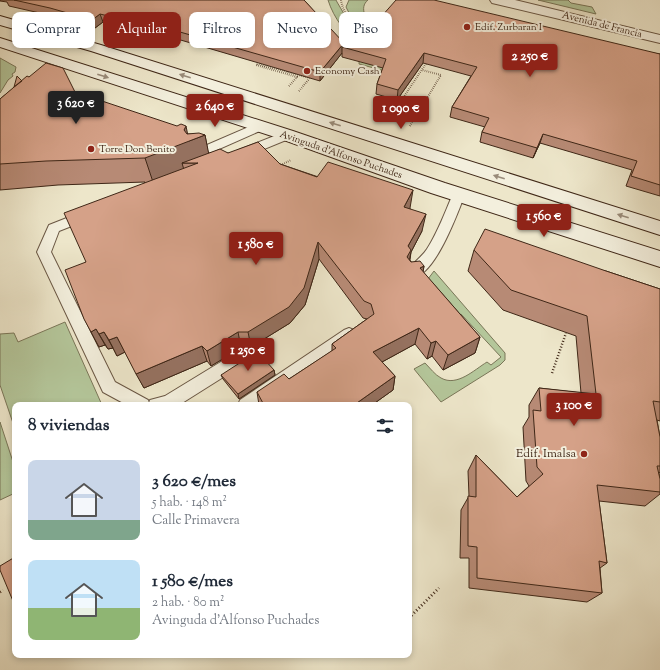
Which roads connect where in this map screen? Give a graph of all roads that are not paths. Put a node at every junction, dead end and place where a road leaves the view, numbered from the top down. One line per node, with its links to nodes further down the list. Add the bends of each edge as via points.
1 (497, 0): 3 (main road, Avenida de Francia)
2 (0, 20): 5 (main road)
3 (660, 39)
4 (0, 42): 6 (main road, Avinguda d'Alfonso Puchades)
5 (132, 60): 6 (main road); 14 (main road, one-way to 5)
6 (69, 65): 7 (main road); 8 (main road, Avinguda d'Alfonso Puchades, one-way to 8)
7 (54, 77)
8 (258, 127): 9 (main road, Avinguda d'Alfonso Puchades); 10 (lane)
9 (286, 135): 11 (lane); 12 (main road, Avinguda d'Alfonso Puchades)
10 (197, 154)
11 (228, 159)
12 (459, 194): 15 (main road, Avinguda d'Alfonso Puchades); 16 (lane, via 440,237 423,266)
13 (98, 211): 19 (lane, via 54,228 44,252 109,387)
14 (660, 228)
15 (660, 259)
16 (413, 273)
17 (363, 324): 21 (lane)
18 (248, 354): 20 (lane)
19 (136, 402)
20 (170, 402)
21 (250, 402)

